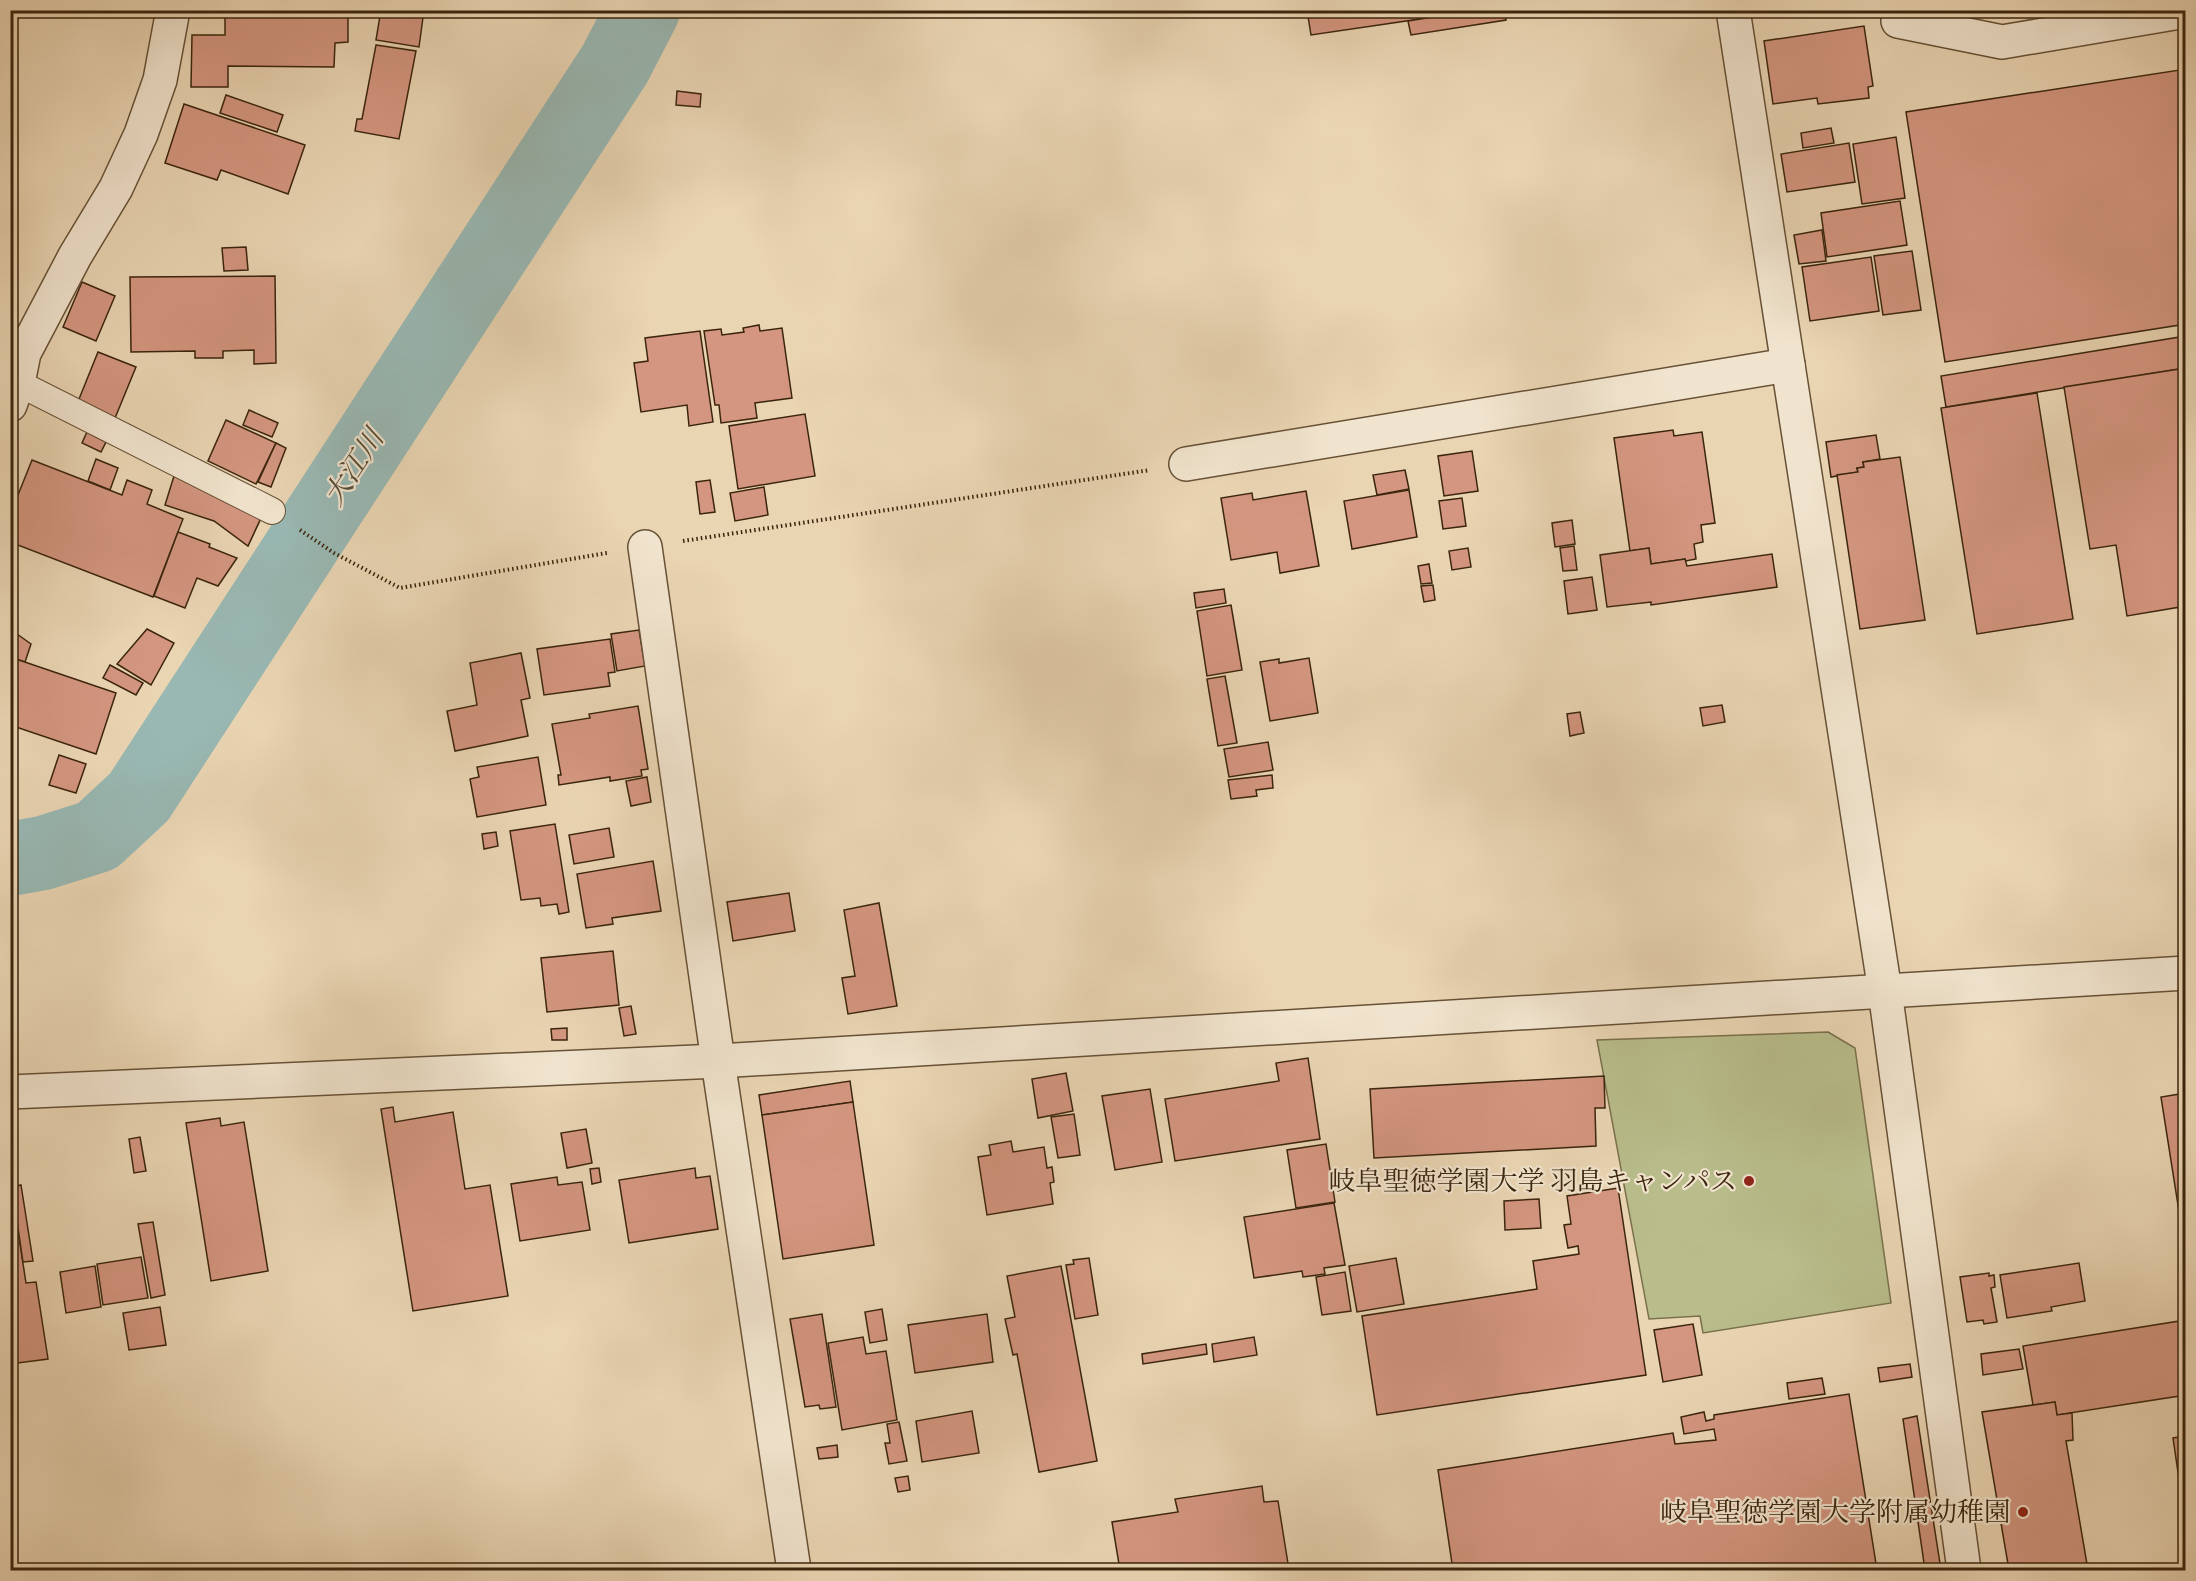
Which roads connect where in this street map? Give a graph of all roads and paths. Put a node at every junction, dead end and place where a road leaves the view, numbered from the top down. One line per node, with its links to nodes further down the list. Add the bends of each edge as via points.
1 (173, 10): 6 (street, via 160,80 141,134 116,188 24,353)
2 (1733, 10): 5 (street)
3 (2186, 11): 4 (street, via 2002,42)
4 (1898, 21)
5 (1788, 365): 7 (street); 11 (street)
6 (14, 394): 8 (lane)
7 (1186, 464): 9 (path)
8 (272, 511): 9 (path, via 334,553 400,588)
9 (645, 547): 12 (street)
10 (2186, 973): 11 (street)
11 (1885, 991): 12 (street); 15 (street)
12 (718, 1061): 13 (street); 14 (street)
13 (10, 1092)
14 (794, 1570)
15 (1964, 1570)

